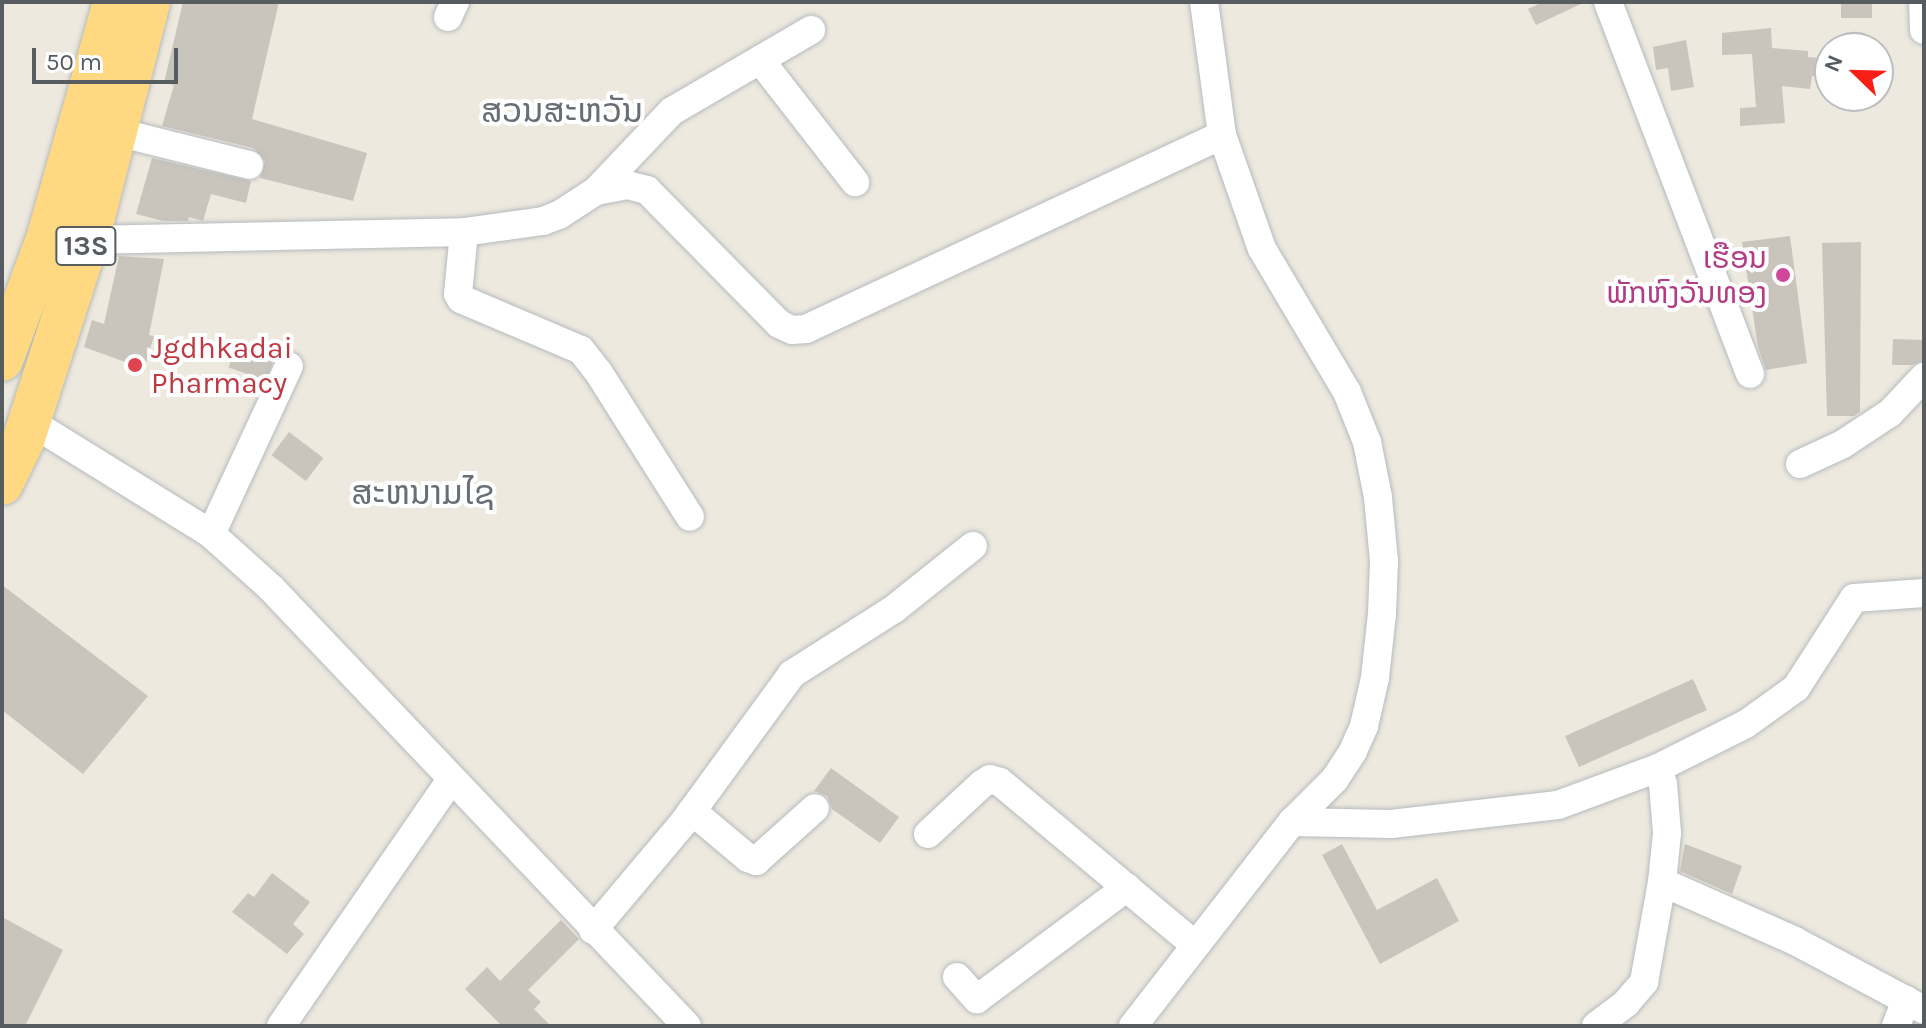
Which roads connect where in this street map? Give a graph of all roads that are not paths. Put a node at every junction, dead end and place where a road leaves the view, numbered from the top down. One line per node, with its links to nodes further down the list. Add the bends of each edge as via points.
1 (114, 2): 16 (highway, 13S, via 48,236)
2 (149, 2): 9 (highway, 13S)
3 (1204, 2): 10 (street)
4 (1608, 2): 18 (street)
5 (1923, 2): 7 (street)
6 (811, 30): 8 (street)
7 (1924, 30)
8 (760, 60): 12 (street); 13 (street, via 672,111)
9 (117, 132): 11 (street); 15 (highway, 13S)
10 (1222, 135): 13 (street, via 806,329 779,324 647,190 627,185); 31 (street, via 1262,249 1355,408 1378,497 1382,614 1364,726 1335,779)
11 (249, 165)
12 (855, 182)
13 (596, 191): 14 (street, via 543,221)
14 (464, 232): 15 (street); 23 (street, via 461,299 581,350)
15 (88, 240): 20 (highway, 13S)
16 (2, 360)
17 (289, 366): 24 (street)
18 (1750, 374)
19 (1924, 377): 21 (street, via 1890,413)
20 (18, 432): 22 (highway, 13S); 24 (street)
21 (1800, 464)
22 (2, 484)
23 (690, 517)
24 (211, 534): 28 (street, via 271,588)
25 (973, 546): 30 (street, via 894,609 792,674)
26 (1924, 593): 27 (street, via 1854,598 1796,688 1746,724)
27 (1658, 768): 31 (street, via 1558,805 1391,824); 33 (street, via 1667,833)
28 (451, 780): 35 (street); 39 (street)
29 (815, 808): 30 (street, via 756,861)
30 (692, 811): 35 (street)
31 (1292, 822): 36 (street)
32 (928, 834): 34 (street, via 990,779)
33 (1662, 882): 38 (street, via 1795,941); 42 (street, via 1644,982)
34 (1127, 887): 36 (street); 37 (street, via 977,999)
35 (593, 930): 40 (street)
36 (1194, 944): 41 (street)
37 (957, 977)
38 (1915, 1005): 43 (street)
39 (281, 1026)
40 (687, 1026)
41 (1133, 1026)
42 (1596, 1026)
43 (1896, 1026)

